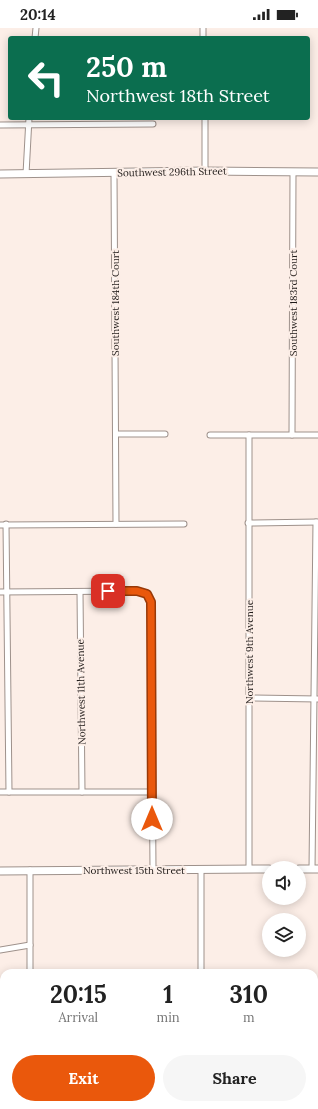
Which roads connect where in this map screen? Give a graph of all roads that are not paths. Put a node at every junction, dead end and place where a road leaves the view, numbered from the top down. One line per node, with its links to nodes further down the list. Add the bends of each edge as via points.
1 (29, 120): 5 (street)
2 (204, 120): 6 (street)
3 (153, 124): 5 (street)
4 (0, 125): 5 (street)
5 (28, 125): 11 (street)
6 (205, 171): 7 (street, Southwest 296th Street); 9 (street, Southwest 296th Street)
7 (293, 172): 8 (street, Southwest 296th Street); 16 (street, Southwest 183rd Court)
8 (318, 172)
9 (114, 173): 11 (street, Southwest 296th Street); 12 (street, Southwest 184th Court)
10 (0, 174): 11 (street, Southwest 296th Street)
11 (26, 174)
12 (116, 434): 13 (street); 20 (street, Southwest 184th Court)
13 (165, 434)
14 (210, 434): 15 (street)
15 (249, 435): 16 (street); 19 (street, Northwest 9th Avenue)
16 (292, 435): 17 (street)
17 (318, 435)
18 (317, 522): 19 (street); 27 (street)
19 (248, 523): 26 (street, Northwest 9th Avenue)
20 (116, 524): 21 (street); 22 (street)
21 (184, 524)
22 (3, 525): 24 (street)
23 (0, 592): 24 (street)
24 (7, 592): 25 (street); 29 (street)
25 (80, 592): 30 (street, Northwest 11th Avenue); 31 (street, via 137,591 147,594 151,602)
26 (249, 698): 27 (street); 34 (street, Northwest 9th Avenue)
27 (316, 699): 36 (street)
28 (0, 792): 29 (street)
29 (9, 792): 30 (street)
30 (82, 792): 31 (street)
31 (152, 792): 32 (street)
32 (153, 869): 33 (street, Northwest 15th Street); 37 (street, Northwest 15th Street)
33 (201, 869): 34 (street, Northwest 15th Street); 42 (street)
34 (249, 869): 35 (street, Northwest 15th Street)
35 (262, 869)
36 (315, 869)
37 (30, 870): 38 (street, Northwest 15th Street); 39 (street)
38 (0, 871)
39 (30, 945): 40 (street); 41 (street)
40 (0, 950)
41 (30, 969)
42 (201, 969)

